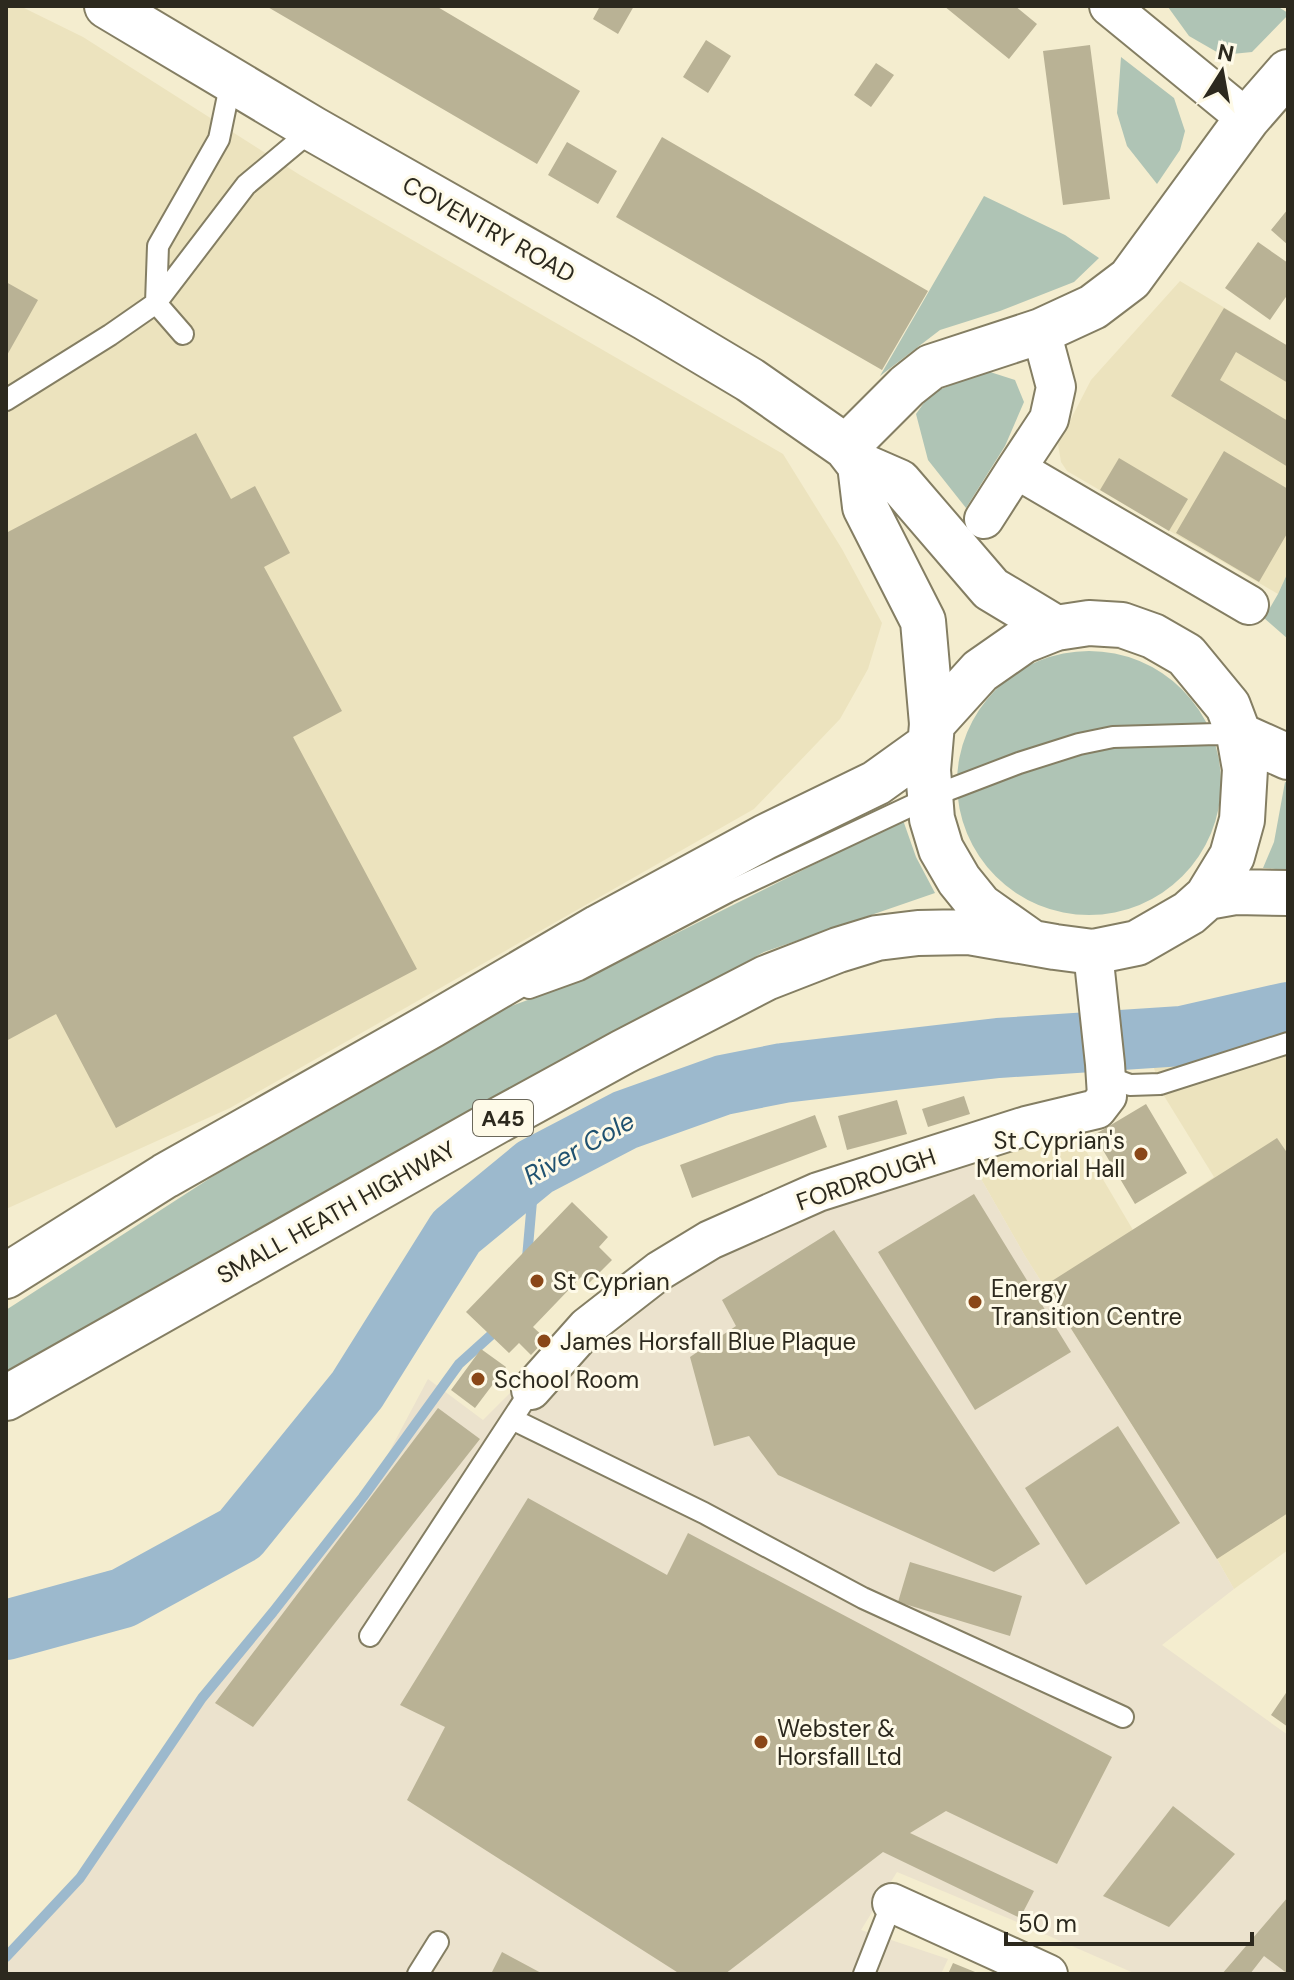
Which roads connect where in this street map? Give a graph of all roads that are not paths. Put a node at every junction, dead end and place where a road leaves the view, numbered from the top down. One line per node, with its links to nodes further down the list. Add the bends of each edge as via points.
1 (107, 6): 4 (main road, COVENTRY ROAD)
2 (1109, 6): 5 (street)
3 (1288, 72): 5 (main road)
4 (231, 81): 6 (main road, COVENTRY ROAD); 7 (lane, via 219,139 158,246)
5 (1247, 119): 8 (main road, via 1130,279 1093,307)
6 (313, 129): 7 (lane, via 246,185); 11 (main road, COVENTRY ROAD, via 750,380)
7 (156, 303): 9 (lane); 10 (lane)
8 (1041, 331): 11 (main road, via 931,367 907,386); 12 (street, via 1056,387 1049,419)
9 (183, 334)
10 (6, 400)
11 (853, 456): 15 (main road, COVENTRY ROAD, via 899,482 991,589); 16 (main road, via 865,507 923,621)
12 (1016, 469): 13 (street); 14 (street)
13 (984, 519)
14 (1249, 605)
15 (1056, 628): 16 (main road, via 1023,641 980,671); 17 (main road, via 1122,625 1186,655 1228,706)
16 (930, 735): 19 (main road); 24 (main road, via 876,783 613,919)
17 (1239, 735): 18 (main road); 19 (lane, via 1113,737 1019,763); 21 (main road, via 1245,769 1242,820 1232,856)
18 (1288, 757)
19 (930, 797): 22 (main road, via 941,849 959,880 980,906); 24 (lane, via 728,892 579,970)
20 (1288, 893): 21 (main road)
21 (1207, 897): 23 (main road, via 1137,943)
22 (1031, 942): 23 (main road, SMALL HEATH HIGHWAY); 28 (main road, SMALL HEATH HIGHWAY / A45, via 969,932 877,938 766,978 499,1120)
23 (1093, 952): 26 (street, FORDROUGH)
24 (432, 1025): 27 (main road, via 165,1176)
25 (1288, 1043): 26 (lane, via 1160,1084 1130,1085)
26 (1105, 1070): 29 (street, FORDROUGH, via 1107,1096 1097,1109 818,1192 710,1240 659,1271 587,1327)
27 (6, 1276)
28 (6, 1398)
29 (522, 1405): 30 (lane); 31 (lane, via 704,1513 863,1598)
30 (370, 1636)
31 (1123, 1717)
32 (892, 1903): 35 (lane); 36 (street)
33 (438, 1942): 34 (lane)
34 (418, 1974)
35 (864, 1974)
36 (1048, 1974)

